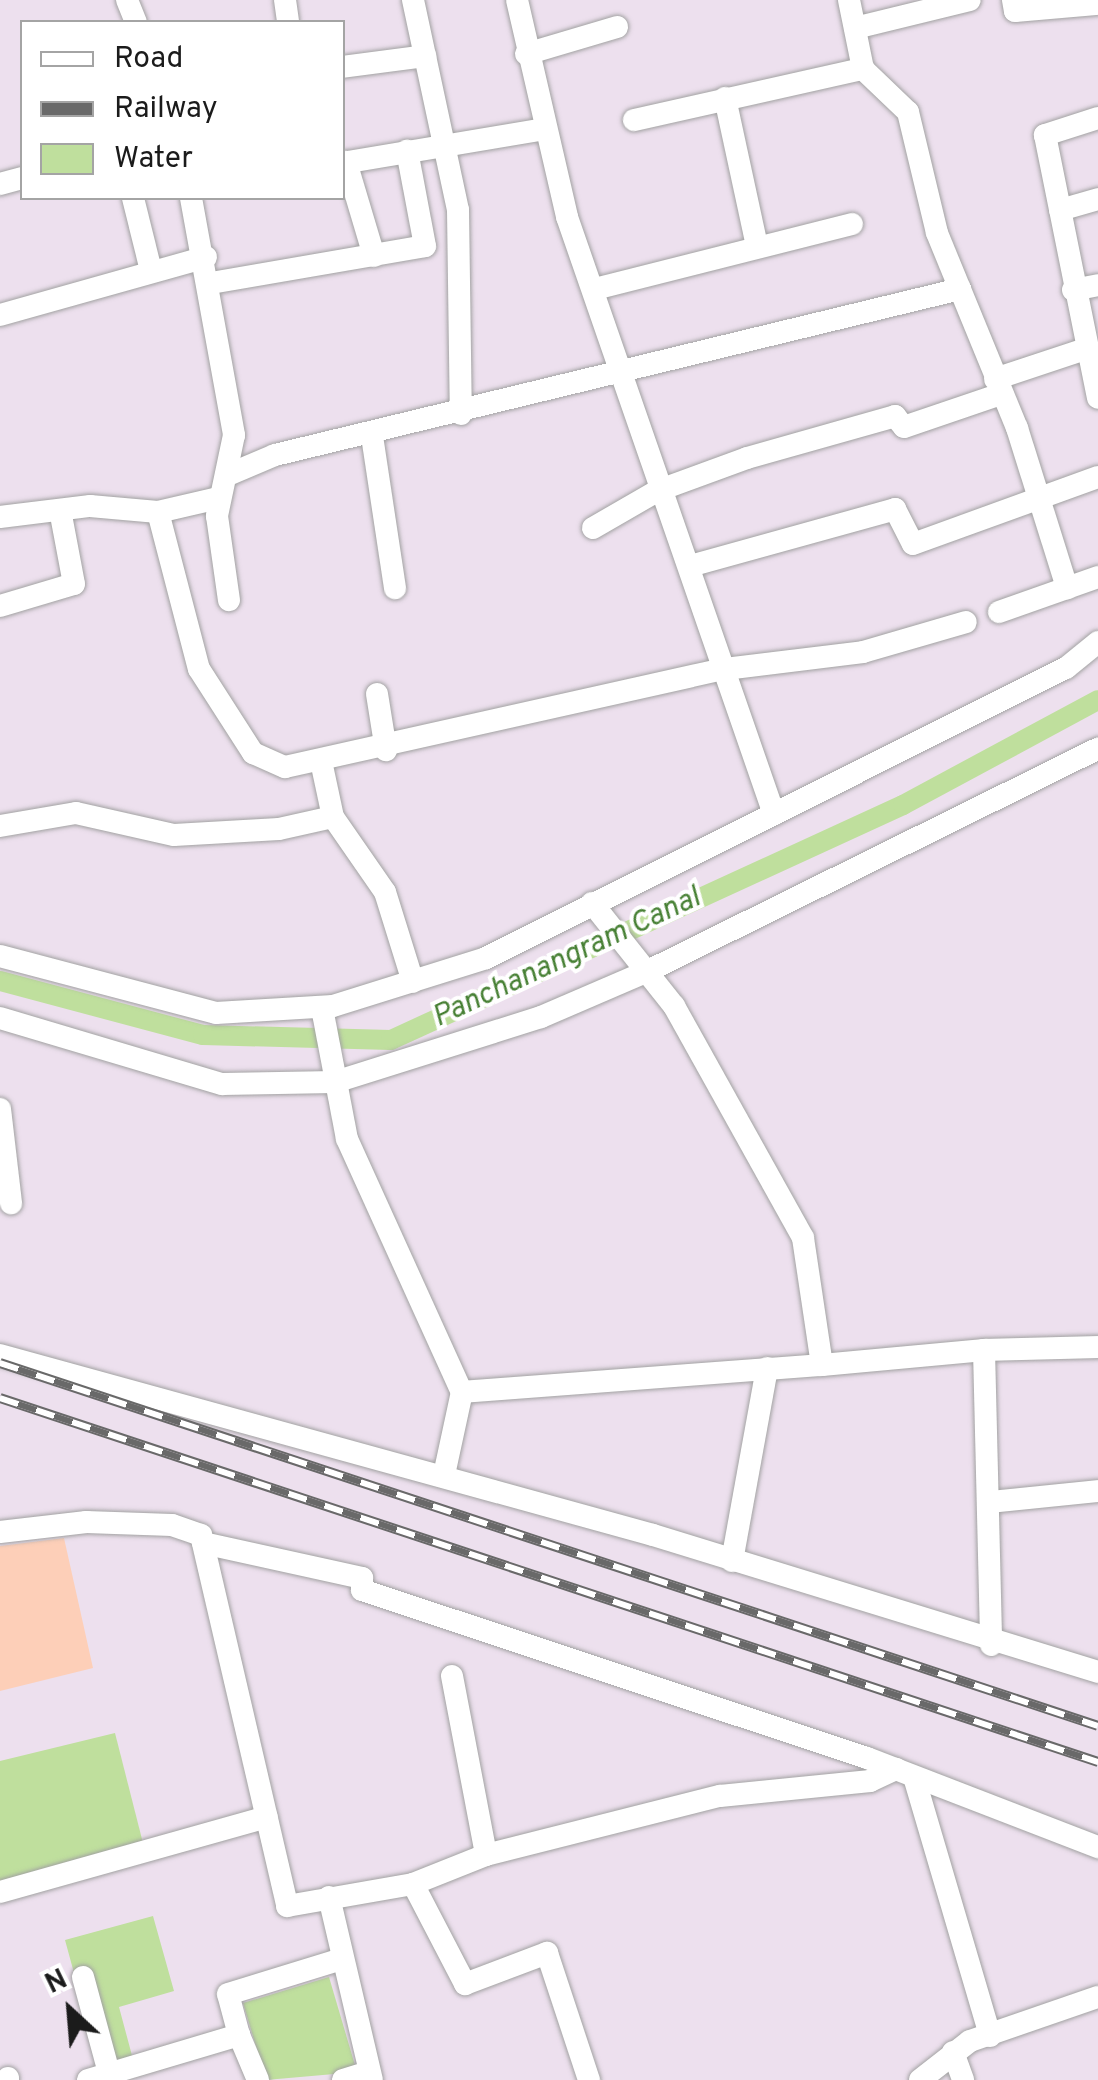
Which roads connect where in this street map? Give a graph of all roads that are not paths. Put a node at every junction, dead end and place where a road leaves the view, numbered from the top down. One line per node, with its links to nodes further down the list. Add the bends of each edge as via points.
1 (414, 0): 10 (street)
2 (517, 0): 9 (street)
3 (849, 0): 8 (street)
4 (970, 0): 8 (street)
5 (1013, 0): 6 (street, via 1015,10)
6 (1097, 5)
7 (618, 27): 9 (street)
8 (854, 28): 12 (street)
9 (526, 54): 16 (street)
10 (424, 56): 11 (street); 17 (street)
11 (345, 67)
12 (863, 69): 13 (street); 33 (street, via 908,112)
13 (725, 98): 15 (street); 26 (street)
14 (1098, 118): 24 (street, via 1046,132)
15 (634, 120)
16 (544, 128): 17 (street); 32 (street)
17 (445, 145): 18 (street); 40 (street, via 458,210)
18 (407, 151): 19 (street); 27 (street, via 425,246)
19 (345, 162)
20 (345, 165): 27 (street)
21 (1098, 199): 24 (street)
22 (133, 200): 29 (street)
23 (192, 200): 28 (street)
24 (1060, 210): 34 (street)
25 (852, 224): 26 (street)
26 (757, 246): 32 (street)
27 (374, 256): 30 (street)
28 (206, 257): 29 (street); 30 (street)
29 (151, 271): 35 (street)
30 (211, 283): 42 (street, via 234,435)
31 (1098, 285): 34 (street)
32 (595, 288): 37 (street)
33 (960, 289): 37 (street); 38 (street)
34 (1072, 290): 36 (street)
35 (0, 315)
36 (1088, 348): 38 (street); 39 (street)
37 (620, 373): 40 (street); 44 (street)
38 (998, 386): 44 (street, via 904,427 895,416); 45 (street)
39 (1098, 398)
40 (461, 414): 41 (street)
41 (372, 436): 42 (street); 53 (street)
42 (230, 474): 46 (street)
43 (1098, 477): 45 (street)
44 (656, 491): 50 (street); 51 (street)
45 (1039, 497): 51 (street, via 913,544 895,508); 54 (street)
46 (218, 498): 48 (street); 55 (street)
47 (60, 510): 48 (street); 49 (street); 56 (street, via 74,584)
48 (158, 512): 64 (street, via 199,670 220,703 270,764)
49 (0, 517)
50 (594, 528)
51 (690, 566): 60 (street)
52 (1098, 578): 54 (street)
53 (394, 588)
54 (1067, 588): 57 (street)
55 (228, 600)
56 (0, 606)
57 (999, 612)
58 (966, 622): 60 (street, via 864,652)
59 (1098, 642): 65 (street, via 1066,668)
60 (725, 669): 63 (street); 65 (street)
61 (377, 694): 63 (street)
62 (1098, 749): 70 (street)
63 (386, 750): 64 (street)
64 (321, 761): 66 (street)
65 (774, 814): 68 (street)
66 (333, 816): 67 (street, via 230,834 174,835 76,813); 71 (street, via 385,892)
67 (0, 826)
68 (592, 902): 70 (street); 71 (street, via 486,958)
69 (0, 956): 72 (street, via 216,1013)
70 (641, 973): 74 (street, via 541,1018); 80 (street, via 674,1006 803,1238)
71 (413, 982): 72 (street)
72 (325, 1019): 74 (street)
73 (0, 1020): 74 (street, via 222,1084)
74 (334, 1073): 82 (street, via 347,1139)
75 (0, 1108): 76 (street)
76 (12, 1203)
77 (1098, 1347): 78 (street)
78 (984, 1350): 80 (street); 85 (street)
79 (0, 1355): 83 (street, via 257,1432)
80 (822, 1365): 81 (street)
81 (768, 1368): 82 (street); 88 (street)
82 (462, 1392): 83 (street)
83 (444, 1475): 88 (street)
84 (1098, 1491): 85 (street)
85 (990, 1502): 89 (street)
86 (0, 1532): 87 (street, via 172,1524)
87 (202, 1543): 92 (street, via 362,1578 362,1590); 93 (street)
88 (732, 1560): 89 (street)
89 (990, 1645): 90 (street)
90 (1098, 1672)
91 (452, 1676): 95 (street)
92 (905, 1773): 94 (street); 95 (street, via 720,1796 543,1848); 103 (street)
93 (267, 1817): 97 (street); 98 (street, via 288,1906)
94 (1098, 1847)
95 (486, 1855): 96 (street)
96 (413, 1884): 98 (street); 109 (street, via 464,1984 548,1954)
97 (0, 1892)
98 (329, 1897): 99 (street)
99 (342, 1959): 102 (street, via 228,1994); 106 (street)
100 (83, 1977): 105 (street)
101 (1098, 1997): 103 (street)
102 (239, 2035): 105 (street); 107 (street)
103 (990, 2036): 104 (street)
104 (953, 2052): 110 (street); 111 (street)
105 (98, 2076)
106 (370, 2076): 108 (street)
107 (258, 2080)
108 (343, 2080)
109 (588, 2080)
110 (920, 2080)
111 (962, 2080)

